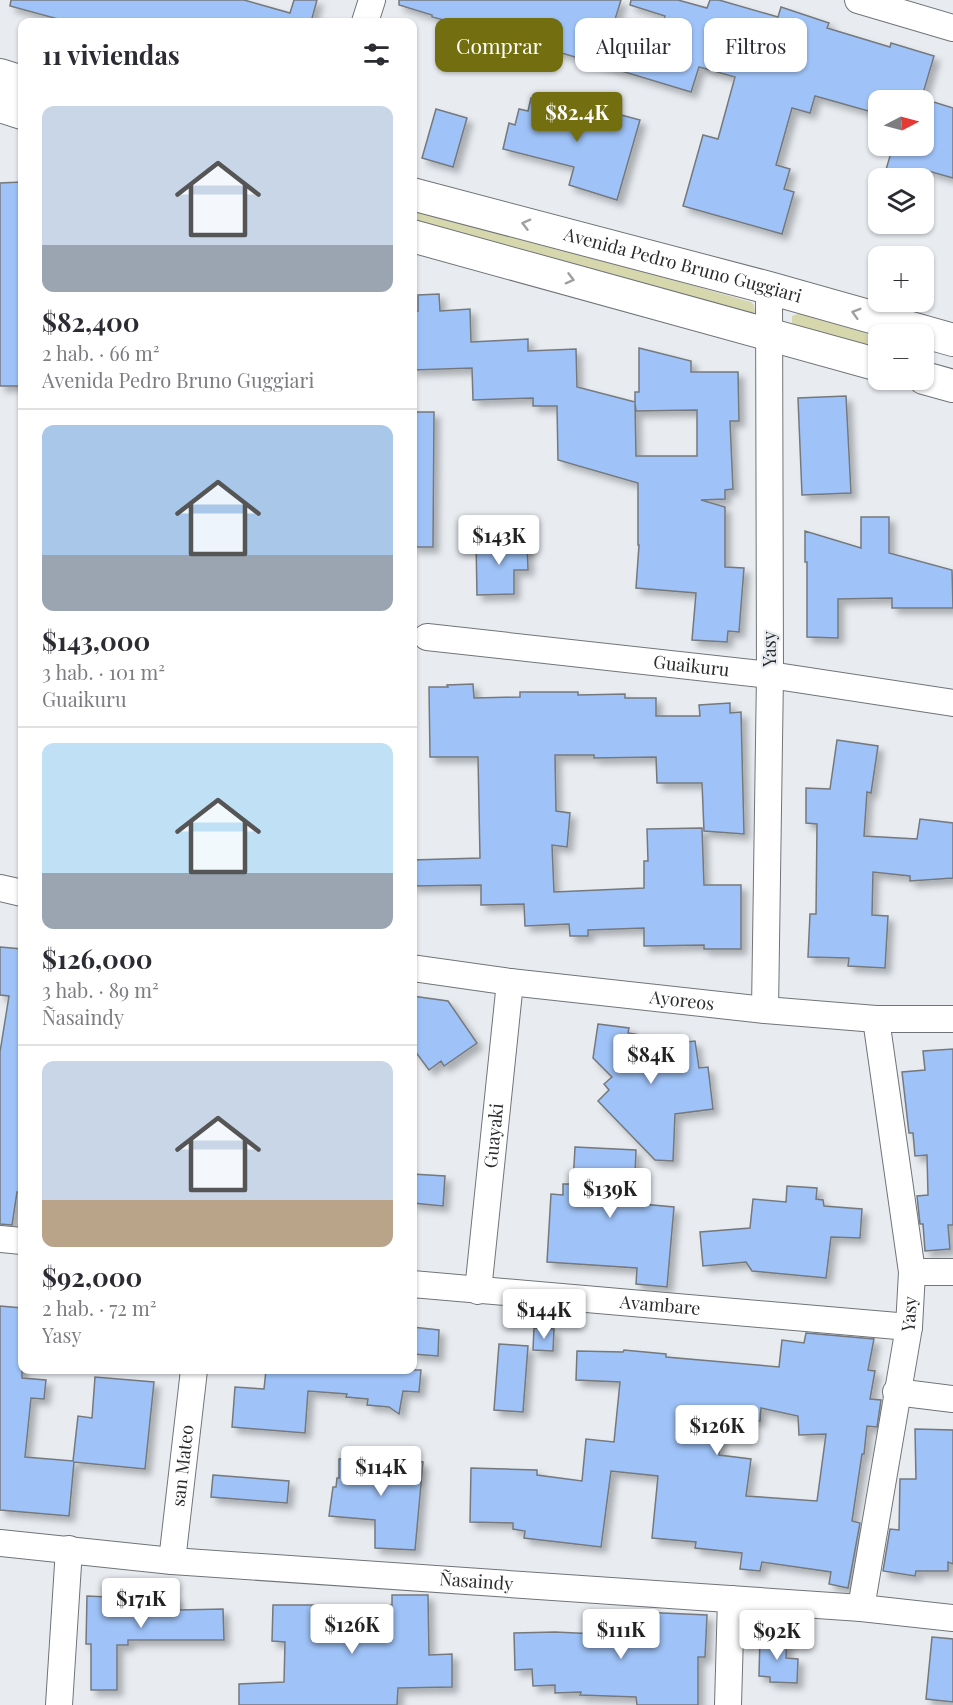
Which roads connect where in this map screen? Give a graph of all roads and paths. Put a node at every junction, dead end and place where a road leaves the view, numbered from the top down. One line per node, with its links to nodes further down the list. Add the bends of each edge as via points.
1 (372, 0): 3 (street)
2 (858, 0): 4 (street)
3 (365, 18)
4 (953, 28)
5 (0, 75): 6 (main road)
6 (18, 81)
7 (0, 106): 8 (main road)
8 (18, 112)
9 (417, 195): 11 (main road, Avenida Pedro Bruno Guggiari, one-way to 9)
10 (417, 237): 12 (main road, one-way to 12)
11 (769, 288): 12 (street, Yasy); 13 (main road, Avenida Pedro Bruno Guggiari, one-way to 11)
12 (768, 334): 14 (main road); 18 (street, Yasy)
13 (953, 340)
14 (868, 362)
15 (934, 381): 16 (main road)
16 (953, 386)
17 (427, 638): 18 (street, Guaikuru)
18 (770, 675): 19 (street, Guaikuru); 24 (street, Yasy)
19 (953, 703)
20 (0, 888): 21 (street)
21 (18, 892)
22 (417, 969): 23 (street, Ayoreos)
23 (510, 982): 24 (street, Ayoreos); 32 (street, Guayaki)
24 (765, 1010): 25 (street, Ayoreos)
25 (876, 1019): 26 (street, Ayoreos); 29 (street, Yasy)
26 (953, 1019)
27 (0, 1239): 28 (street)
28 (18, 1241)
29 (912, 1272): 30 (street); 33 (street, Yasy)
30 (953, 1272)
31 (417, 1285): 32 (street, Avambare)
32 (478, 1291): 33 (street, Avambare)
33 (909, 1327): 35 (street, Yasy)
34 (194, 1374): 39 (street, san Mateo)
35 (896, 1392): 36 (street); 41 (street, Yasy)
36 (953, 1399)
37 (0, 1543): 38 (street, Ñasaindy)
38 (69, 1549): 39 (street, Ñasaindy); 43 (street)
39 (172, 1561): 40 (street, Ñasaindy)
40 (731, 1599): 41 (street, Ñasaindy); 44 (street)
41 (861, 1608): 42 (street, Ñasaindy)
42 (953, 1618)
43 (59, 1705)
44 (728, 1705)

